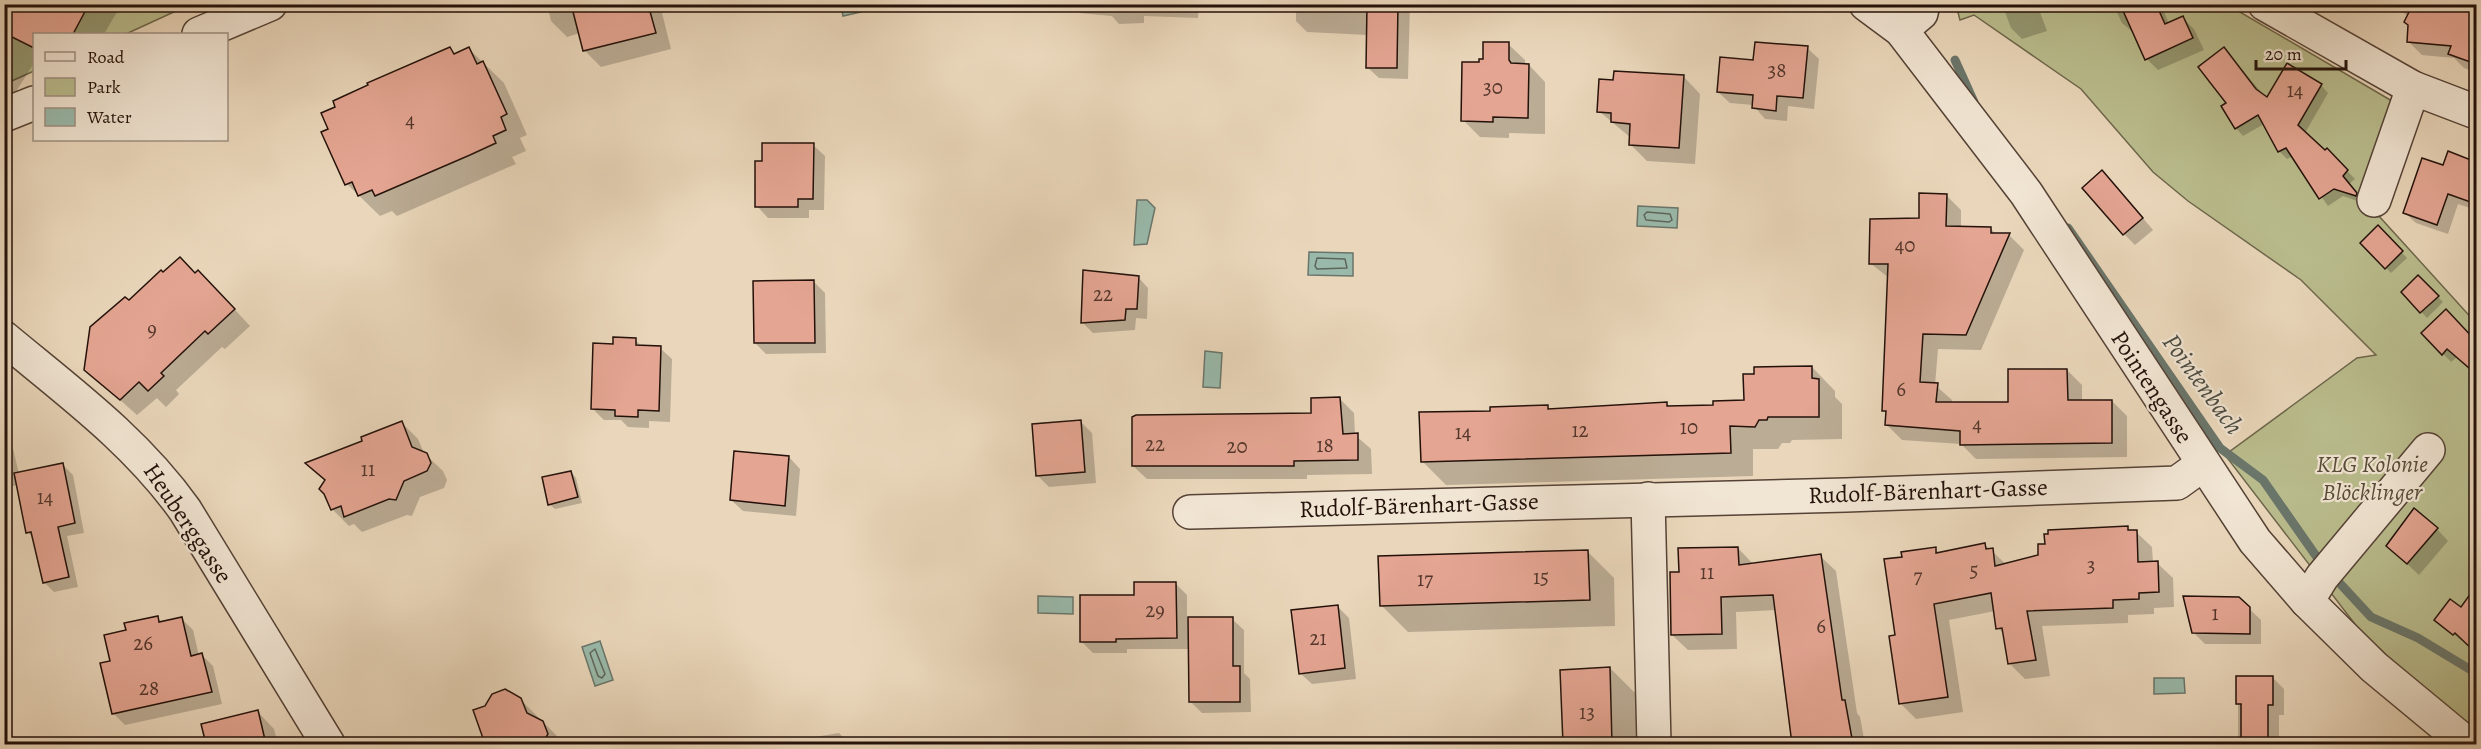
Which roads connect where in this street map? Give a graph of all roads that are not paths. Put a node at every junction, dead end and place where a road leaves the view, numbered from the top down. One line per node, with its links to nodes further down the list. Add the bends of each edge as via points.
1 (270, 4): 6 (street)
2 (1866, 4): 5 (street, Pointengasse)
3 (1923, 4): 5 (street, via 1921,13)
4 (2265, 4): 7 (street)
5 (1901, 30): 14 (street, Pointengasse, via 2026,193)
6 (201, 33)
7 (2412, 88): 9 (street); 11 (street)
8 (33, 103): 10 (street)
9 (2476, 112)
10 (4, 115)
11 (2374, 200)
12 (4, 338): 18 (street, Heuberggasse, via 114,429 165,482)
13 (2428, 450): 17 (street)
14 (2202, 465): 15 (street, Rudolf-Bärenhart-Gasse, via 2176,483); 17 (street, Pointengasse, via 2255,541)
15 (1648, 499): 16 (street, Rudolf-Bärenhart-Gasse); 19 (street)
16 (1190, 512)
17 (2321, 580): 20 (street, Pointengasse, via 2374,667)
18 (328, 744)
19 (1654, 744)
20 (2467, 744)

